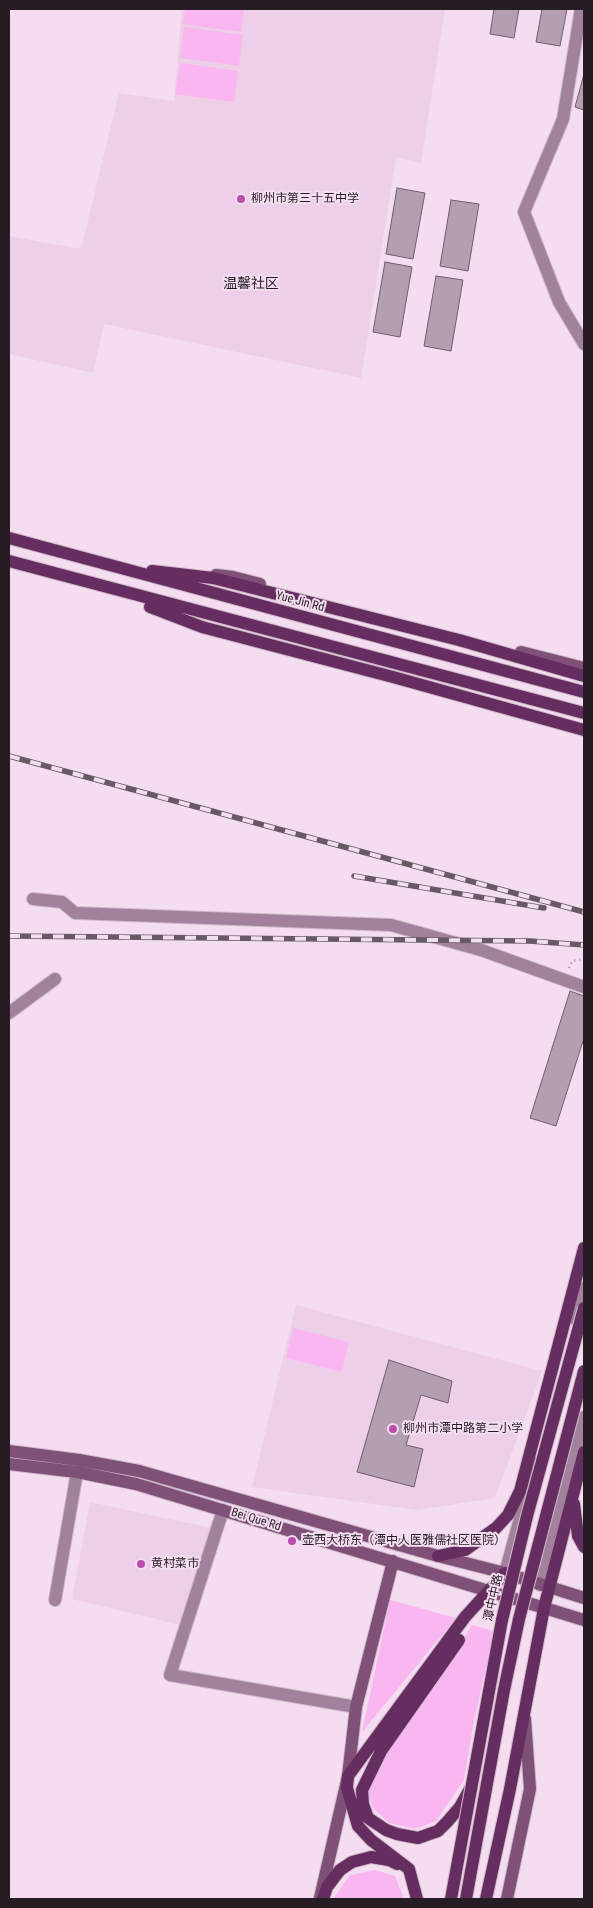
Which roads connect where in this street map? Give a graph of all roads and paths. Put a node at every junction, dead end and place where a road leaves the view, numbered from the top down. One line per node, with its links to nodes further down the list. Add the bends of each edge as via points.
1 (581, 9): 2 (street, via 563,119 524,212 559,302)
2 (584, 344)
3 (9, 538): 5 (main road, Yue Jin Rd)
4 (9, 561): 6 (main road)
5 (108, 566): 7 (street, via 233,576); 8 (main road, via 213,578); 9 (main road, Yue Jin Rd)
6 (102, 587): 10 (main road); 11 (main road, via 202,627)
7 (584, 668)
8 (584, 676)
9 (584, 692)
10 (584, 713)
11 (584, 730)
12 (33, 899): 14 (street, via 62,902 75,913 391,925 481,950)
13 (55, 978): 15 (street)
14 (584, 987)
15 (9, 1013)
16 (584, 1248): 28 (main road, via 520,1491 508,1515 496,1528 465,1550)
17 (584, 1288): 30 (street)
18 (584, 1308): 40 (main road, 潭中中路, bridge, via 502,1620)
19 (584, 1371): 45 (main road, bridge, via 519,1618)
20 (584, 1417): 31 (street)
21 (9, 1451): 28 (street, Bei Que Rd, via 139,1471)
22 (584, 1452): 25 (main road)
23 (9, 1464): 24 (street, Bei Que Rd)
24 (77, 1472): 26 (street, Bei Que Rd, via 136,1484); 34 (street)
25 (573, 1494): 27 (main road, via 578,1536); 31 (main road, via 559,1551)
26 (223, 1510): 29 (street, Bei Que Rd); 37 (street, via 170,1675)
27 (584, 1546)
28 (438, 1556): 30 (street, Bei Que Rd)
29 (393, 1561): 32 (street, Bei Que Rd); 37 (street)
30 (504, 1573): 31 (street, Bei Que Rd); 32 (main road)
31 (544, 1586): 33 (street, Bei Que Rd); 35 (main road)
32 (489, 1591): 35 (street, Bei Que Rd); 39 (main road, via 465,1617); 40 (main road, bridge, via 473,1620 381,1751 362,1790 368,1818 386,1830 418,1838 438,1831 460,1807)
33 (584, 1598)
34 (55, 1600)
35 (544, 1608): 36 (street, Bei Que Rd); 38 (main road)
36 (584, 1620)
37 (356, 1707): 39 (street)
38 (524, 1712): 46 (main road); 47 (street, via 530,1789)
39 (348, 1776): 41 (main road, via 347,1788 358,1826); 42 (street)
40 (473, 1784): 44 (main road, 潭中中路, bridge)
41 (408, 1869): 42 (main road, via 389,1860 371,1857 352,1862 340,1870); 43 (main road)
42 (321, 1899)
43 (417, 1899)
44 (451, 1899)
45 (466, 1899)
46 (486, 1899)
47 (507, 1899)

